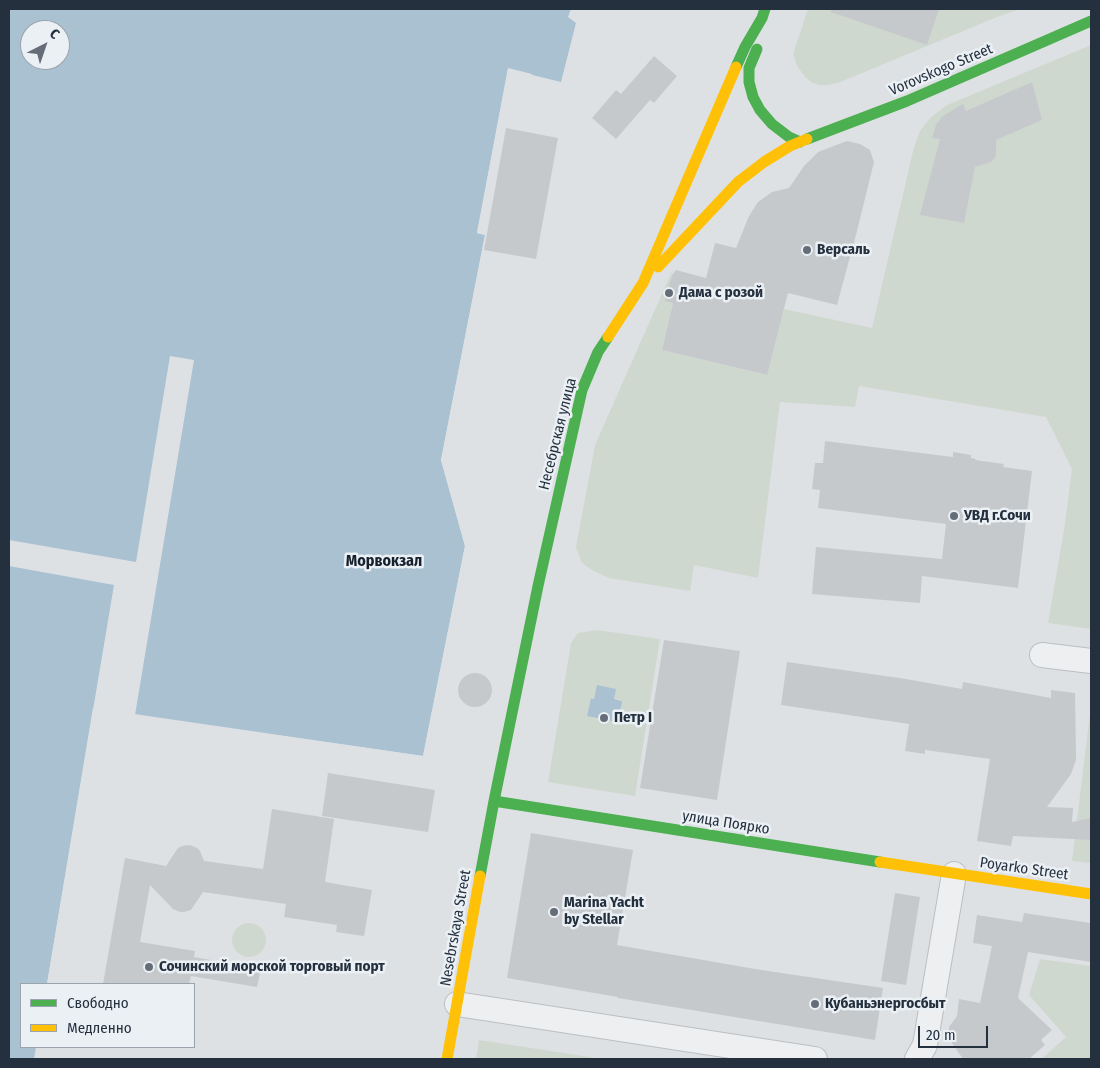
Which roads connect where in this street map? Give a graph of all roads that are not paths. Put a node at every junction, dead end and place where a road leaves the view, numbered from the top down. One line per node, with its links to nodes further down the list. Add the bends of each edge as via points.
1 (763, 13): 3 (main road, via 756,51 749,68 753,97 772,124); 4 (main road, Несебрская улица, via 745,47)
2 (1091, 21): 3 (main road, Vorovskogo Street, via 907,101)
3 (800, 142): 4 (main road, Vorovskogo Street, via 764,162 738,182)
4 (643, 283): 7 (main road, Несебрская улица, via 598,352 582,390)
5 (1042, 655): 6 (street)
6 (1091, 661)
7 (494, 801): 8 (main road, улица Поярко); 10 (main road, Nesebrskaya Street)
8 (954, 874): 9 (main road, Poyarko Street); 13 (street, via 925,1045)
9 (1091, 894)
10 (457, 1004): 11 (main road, Nesebrskaya Street); 12 (street)
11 (447, 1059)
12 (816, 1059)
13 (917, 1059)

